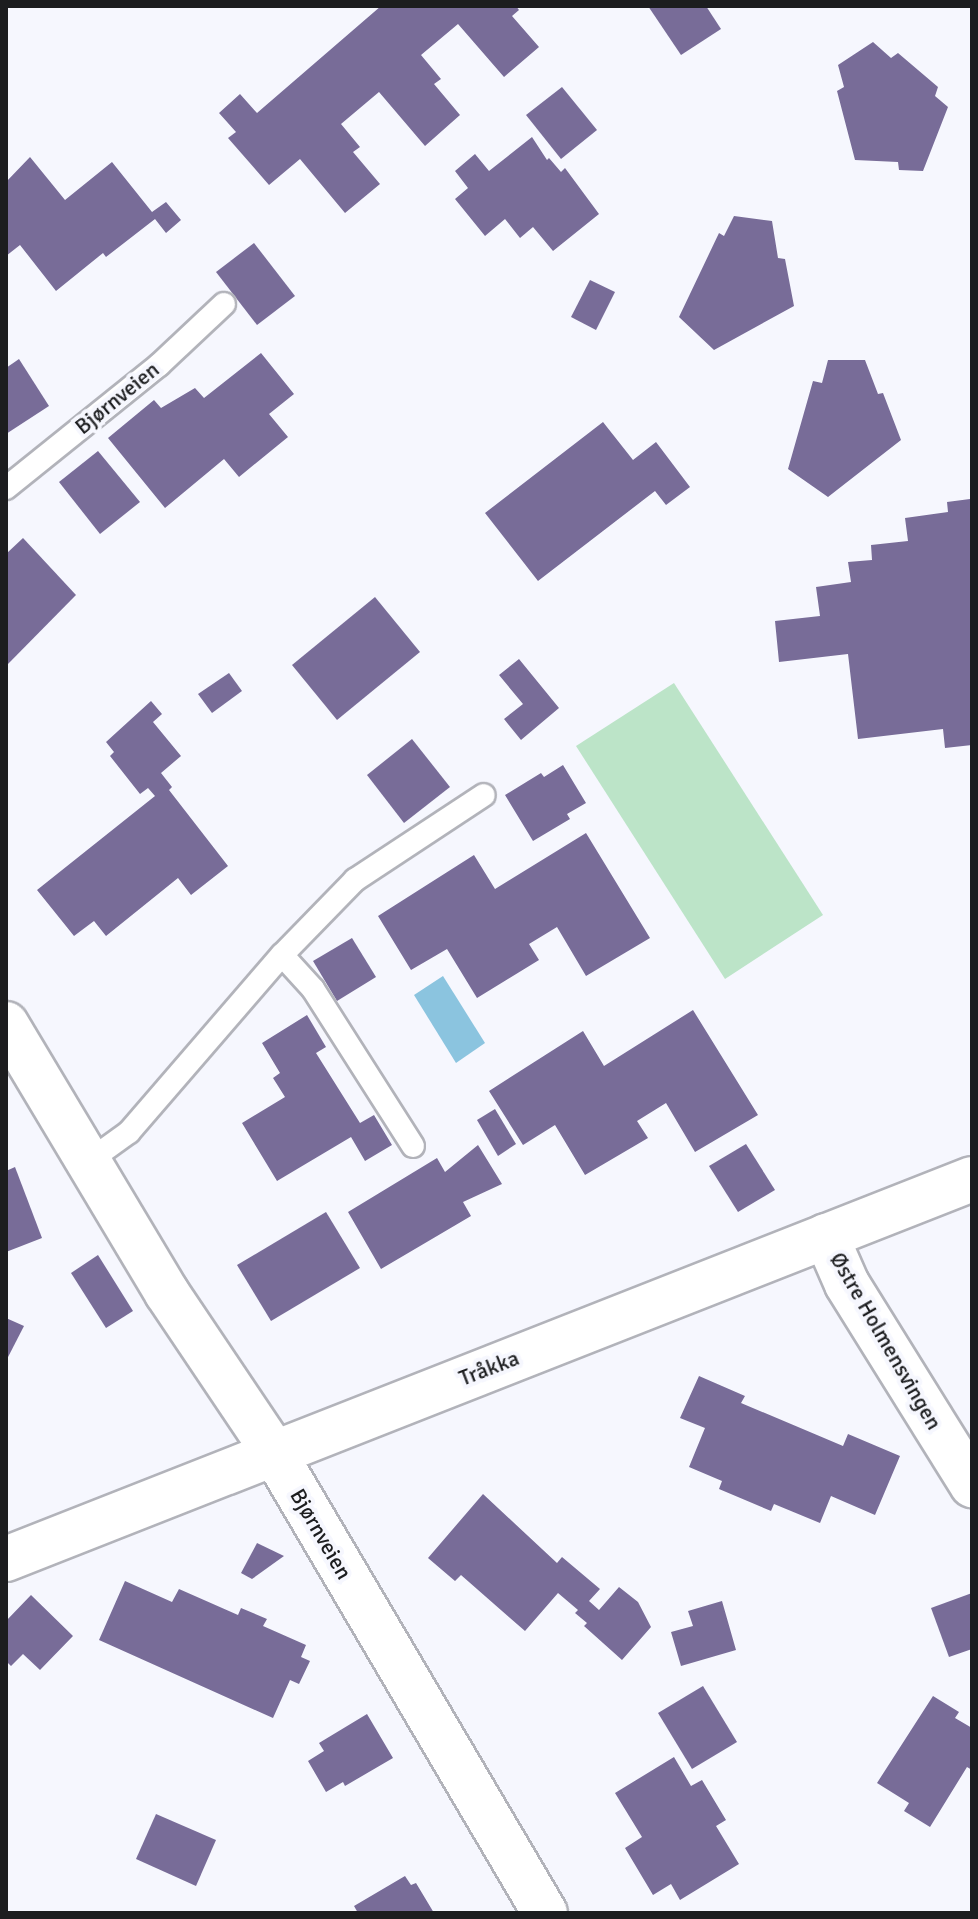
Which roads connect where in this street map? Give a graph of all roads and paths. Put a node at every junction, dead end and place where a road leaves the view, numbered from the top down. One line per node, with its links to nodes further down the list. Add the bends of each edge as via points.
1 (224, 304): 2 (lane, Bjørnveien, via 159,365)
2 (6, 488)
3 (484, 795): 4 (lane, via 355,880)
4 (282, 955): 6 (lane, via 313,989); 7 (lane, via 129,1132)
5 (6, 1024): 7 (street, Bjørnveien)
6 (413, 1146)
7 (89, 1161): 10 (street, Bjørnveien, via 167,1293)
8 (972, 1179): 9 (street, Tråkka)
9 (826, 1236): 10 (street, Tråkka); 11 (street, Østre Holmensvingen, via 847,1284)
10 (273, 1451): 12 (street, Tråkka); 13 (street, Bjørnveien)
11 (972, 1485)
12 (6, 1559)
13 (545, 1913)

